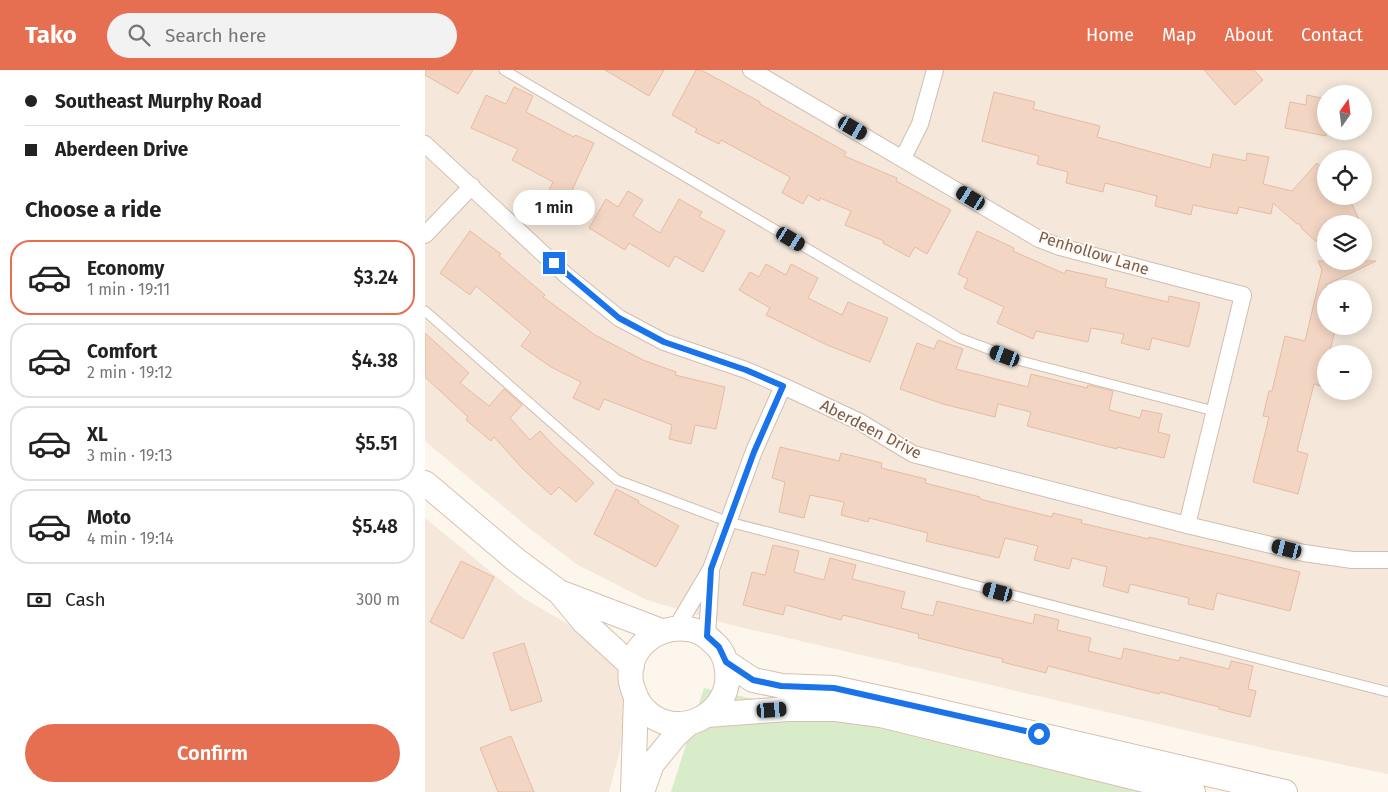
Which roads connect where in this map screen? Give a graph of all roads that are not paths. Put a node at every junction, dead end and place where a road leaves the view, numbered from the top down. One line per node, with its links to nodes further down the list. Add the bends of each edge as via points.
1 (504, 70): 10 (lane, via 959,338 1021,361)
2 (751, 70): 5 (street, Penhollow Lane)
3 (935, 70): 5 (street, via 920,124)
4 (425, 144): 6 (street, Aberdeen Drive)
5 (903, 158): 10 (street, Penhollow Lane, via 1039,239 1243,294)
6 (472, 186): 7 (street); 9 (street, Aberdeen Drive, via 567,276 619,318 664,342)
7 (425, 235)
8 (425, 311): 12 (lane, via 617,480)
9 (783, 386): 12 (street, via 754,452); 13 (street, Aberdeen Drive, via 860,422 913,454)
10 (1214, 411): 13 (street, Penhollow Lane)
11 (425, 483): 16 (main road)
12 (729, 522): 15 (street); 21 (lane)
13 (1187, 524): 14 (street, Aberdeen Drive, via 1304,553 1351,560)
14 (1388, 560)
15 (711, 569): 17 (street); 18 (street)
16 (559, 592): 17 (main road); 20 (main road, via 583,622)
17 (669, 629): 18 (main road, via 692,629); 20 (main road, via 648,639)
18 (707, 636): 19 (main road, via 719,647)
19 (726, 662): 23 (main road, via 725,694 716,708); 27 (main road, via 753,680 781,686 834,688 913,704)
20 (632, 666): 22 (main road, via 631,681)
21 (1388, 692)
22 (636, 697): 23 (main road, via 644,710 657,719 672,724); 24 (main road)
23 (698, 720): 25 (main road, via 675,736 652,764); 26 (main road, via 788,709 836,709 881,715)
24 (633, 792)
25 (642, 792)
26 (1193, 792)
27 (1285, 792)

